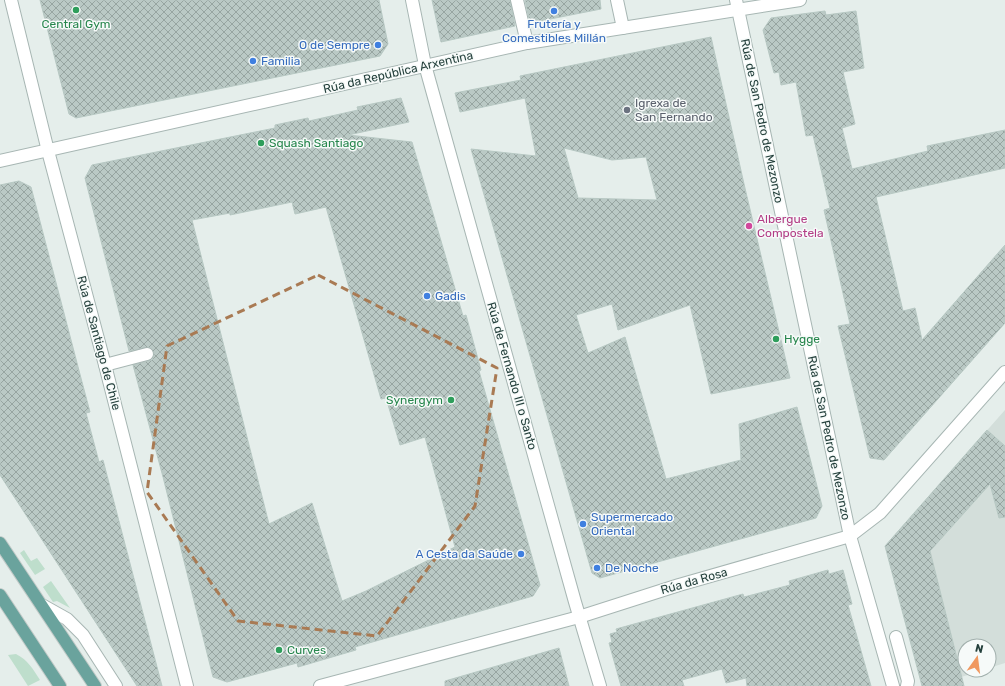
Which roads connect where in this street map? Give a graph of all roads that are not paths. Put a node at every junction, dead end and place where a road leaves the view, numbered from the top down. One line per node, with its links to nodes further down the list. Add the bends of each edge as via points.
1 (11, 0): 10 (street, Rúa de Santiago de Chile)
2 (412, 0): 9 (street, Rúa de Fernando III o Santo)
3 (517, 0): 8 (street)
4 (617, 0): 7 (street)
5 (800, 0): 6 (street, Rúa da República Arxentina)
6 (737, 5): 7 (street, Rúa da República Arxentina); 15 (street, Rúa de San Pedro de Mezonzo)
7 (623, 28): 8 (street, Rúa da República Arxentina)
8 (527, 43): 9 (street, Rúa da República Arxentina)
9 (425, 65): 10 (street, Rúa da República Arxentina); 19 (street, Rúa de Fernando III o Santo)
10 (48, 151): 11 (street, Rúa da República Arxentina); 13 (street, Rúa de Santiago de Chile)
11 (0, 161)
12 (147, 354): 13 (street)
13 (104, 364): 24 (street, Rúa de Santiago de Chile)
14 (1005, 372): 15 (street, Rúa da Rosa, via 880,513)
15 (850, 536): 19 (street, Rúa da Rosa, via 679,585); 27 (street, Rúa de San Pedro de Mezonzo)
16 (0, 543): 18 (main road)
17 (0, 595): 21 (main road)
18 (42, 606): 22 (main road); 23 (street, via 67,619 83,635)
19 (579, 617): 25 (street, Rúa da Rosa); 26 (street, Rúa de Fernando III o Santo)
20 (896, 637): 28 (street)
21 (60, 686)
22 (95, 686)
23 (116, 686)
24 (186, 686)
25 (320, 686)
26 (600, 686)
27 (893, 686)
28 (908, 686)

